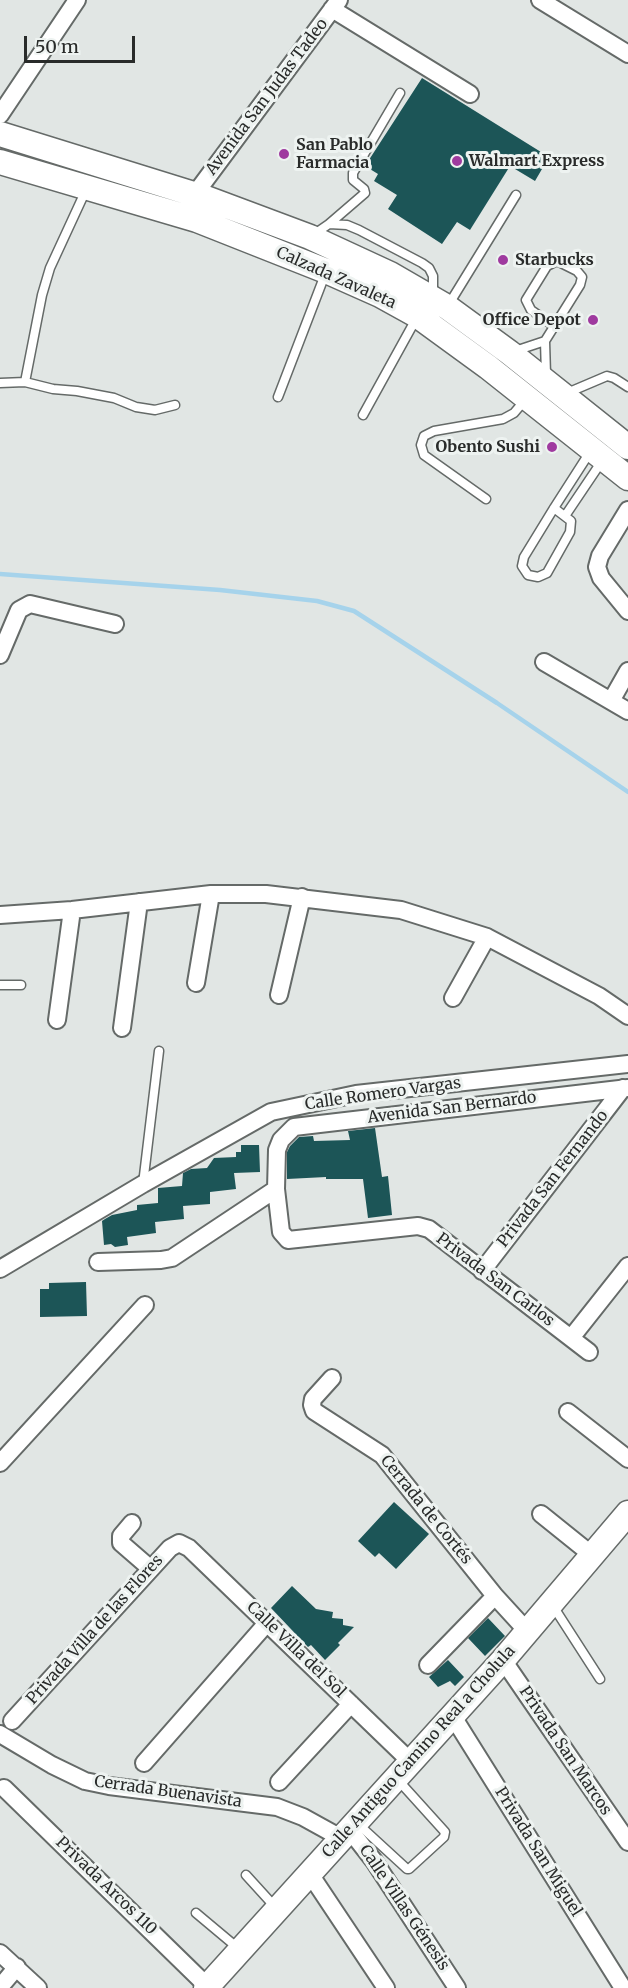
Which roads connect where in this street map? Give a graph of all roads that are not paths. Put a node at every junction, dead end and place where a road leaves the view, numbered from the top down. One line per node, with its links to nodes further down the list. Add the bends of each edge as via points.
1 (77, 0): 7 (street)
2 (540, 0): 4 (street)
3 (336, 5): 6 (street); 11 (street, Avenida San Judas Tadeo)
4 (628, 54)
5 (400, 93): 13 (lane, via 354,173 353,180 365,193)
6 (470, 94)
7 (0, 115)
8 (0, 134): 11 (main road, Calzada Zavaleta)
9 (0, 162): 10 (main road, Calzada Zavaleta)
10 (87, 187): 14 (main road, Calzada Zavaleta, via 197,220); 19 (lane, via 50,268)
11 (195, 194): 13 (main road, Calzada Zavaleta)
12 (516, 195): 15 (lane)
13 (319, 231): 15 (main road, Calzada Zavaleta, via 390,274)
14 (326, 271): 15 (main road, Calzada Zavaleta, via 380,295); 24 (lane)
15 (433, 307): 18 (main road, Calzada Zavaleta); 23 (main road, Calzada Zavaleta); 26 (lane)
16 (554, 326): 16 (lane, via 582,277 557,261 547,266 526,300 531,310); 17 (lane)
17 (545, 341): 18 (lane); 22 (lane)
18 (510, 353): 22 (main road, Calzada Zavaleta)
19 (25, 382): 20 (lane); 25 (lane, via 114,398 154,410)
20 (0, 383)
21 (628, 387): 22 (lane, via 607,376)
22 (554, 388): 27 (main road, Calzada Zavaleta)
23 (527, 397): 28 (main road, Calzada Zavaleta); 30 (lane, via 514,413 503,419 424,436 424,455)
24 (278, 398)
25 (175, 405)
26 (363, 414)
27 (628, 447)
28 (598, 454): 29 (main road, Calzada Zavaleta); 31 (lane); 33 (lane)
29 (628, 478)
30 (486, 499)
31 (554, 508): 33 (lane); 33 (lane, via 524,557 522,566 528,574 538,577 547,573 570,532 571,521)
32 (628, 510): 34 (street, via 597,567 601,578)
33 (565, 516)
34 (628, 611)
35 (116, 624): 36 (street, via 30,604 19,610)
36 (0, 655)
37 (544, 662): 39 (street)
38 (628, 670): 39 (street)
39 (611, 701): 40 (street)
40 (628, 711)
41 (211, 894): 42 (street); 43 (street); 47 (street)
42 (302, 897): 46 (street, via 401,910); 50 (street)
43 (139, 902): 44 (street); 54 (street)
44 (72, 910): 45 (street); 53 (street)
45 (0, 915)
46 (487, 937): 51 (street); 52 (street, via 599,996)
47 (196, 983)
48 (0, 984): 49 (lane)
49 (21, 986)
50 (279, 995)
51 (453, 998)
52 (628, 1016)
53 (57, 1020)
54 (122, 1028)
55 (159, 1051): 58 (lane)
56 (628, 1064): 58 (street, Calle Romero Vargas, via 374,1092 279,1109)
57 (625, 1088): 59 (street, Avenida San Bernardo, via 294,1127 277,1150); 63 (street, Privada San Fernando)
58 (143, 1184): 62 (street, Calle Romero Vargas)
59 (276, 1189): 60 (street, via 172,1258); 63 (street, Privada San Carlos, via 281,1232 288,1240 418,1226 429,1229)
60 (98, 1262)
61 (628, 1266): 65 (street)
62 (0, 1269)
63 (482, 1271): 65 (street, Privada San Carlos)
64 (145, 1305): 70 (street)
65 (572, 1338): 66 (street, Privada San Carlos)
66 (590, 1352)
67 (332, 1378): 77 (street, Cerrada de Cortés, via 313,1399 314,1411 382,1455)
68 (568, 1412): 69 (street)
69 (628, 1459)
70 (0, 1463)
71 (628, 1513): 75 (main road, Calle Antiguo Camino Real a Cholula)
72 (541, 1514): 75 (street)
73 (132, 1523): 76 (street, via 121,1536 121,1543)
74 (179, 1543): 76 (street, Privada Villa de las Flores); 79 (street, Calle Villa del Sol, via 189,1548)
75 (592, 1555): 78 (main road, Calle Antiguo Camino Real a Cholula)
76 (151, 1569): 86 (street, Privada Villa de las Flores)
77 (495, 1596): 80 (street, Cerrada de Cortés); 82 (street)
78 (551, 1603): 80 (main road, Calle Antiguo Camino Real a Cholula); 83 (lane)
79 (267, 1623): 84 (street, Calle Villa del Sol); 88 (street)
80 (527, 1631): 81 (main road, Calle Antiguo Camino Real a Cholula)
81 (503, 1660): 85 (main road, Calle Antiguo Camino Real a Cholula); 93 (street, Privada San Marcos)
82 (428, 1665)
83 (600, 1679)
84 (351, 1704): 89 (street, Calle Villa del Sol); 90 (street)
85 (452, 1715): 89 (main road, Calle Antiguo Camino Real a Cholula); 106 (street, Privada San Miguel)
86 (12, 1721)
87 (0, 1734): 92 (street, Cerrada Buenavista, via 85,1781 277,1807)
88 (144, 1763)
89 (402, 1769): 92 (main road, Calle Antiguo Camino Real a Cholula); 92 (lane, via 445,1832 444,1837 407,1869)
90 (279, 1782)
91 (4, 1788): 102 (street, Privada Arcos 110)
92 (349, 1830): 94 (main road, Calle Antiguo Camino Real a Cholula); 105 (street, Calle Villas Génesis, via 374,1861)
93 (628, 1842)
94 (310, 1874): 96 (main road, Calle Antiguo Camino Real a Cholula); 104 (street)
95 (246, 1875): 96 (lane)
96 (277, 1909): 98 (main road, Calle Antiguo Camino Real a Cholula)
97 (196, 1913): 98 (lane)
98 (240, 1950): 102 (main road, Calle Antiguo Camino Real a Cholula)
99 (0, 1953): 100 (street)
100 (17, 1967): 101 (street); 103 (street)
101 (0, 1987)
102 (206, 1987)
103 (38, 1988)
104 (386, 1988)
105 (457, 1988)
106 (623, 1988)

